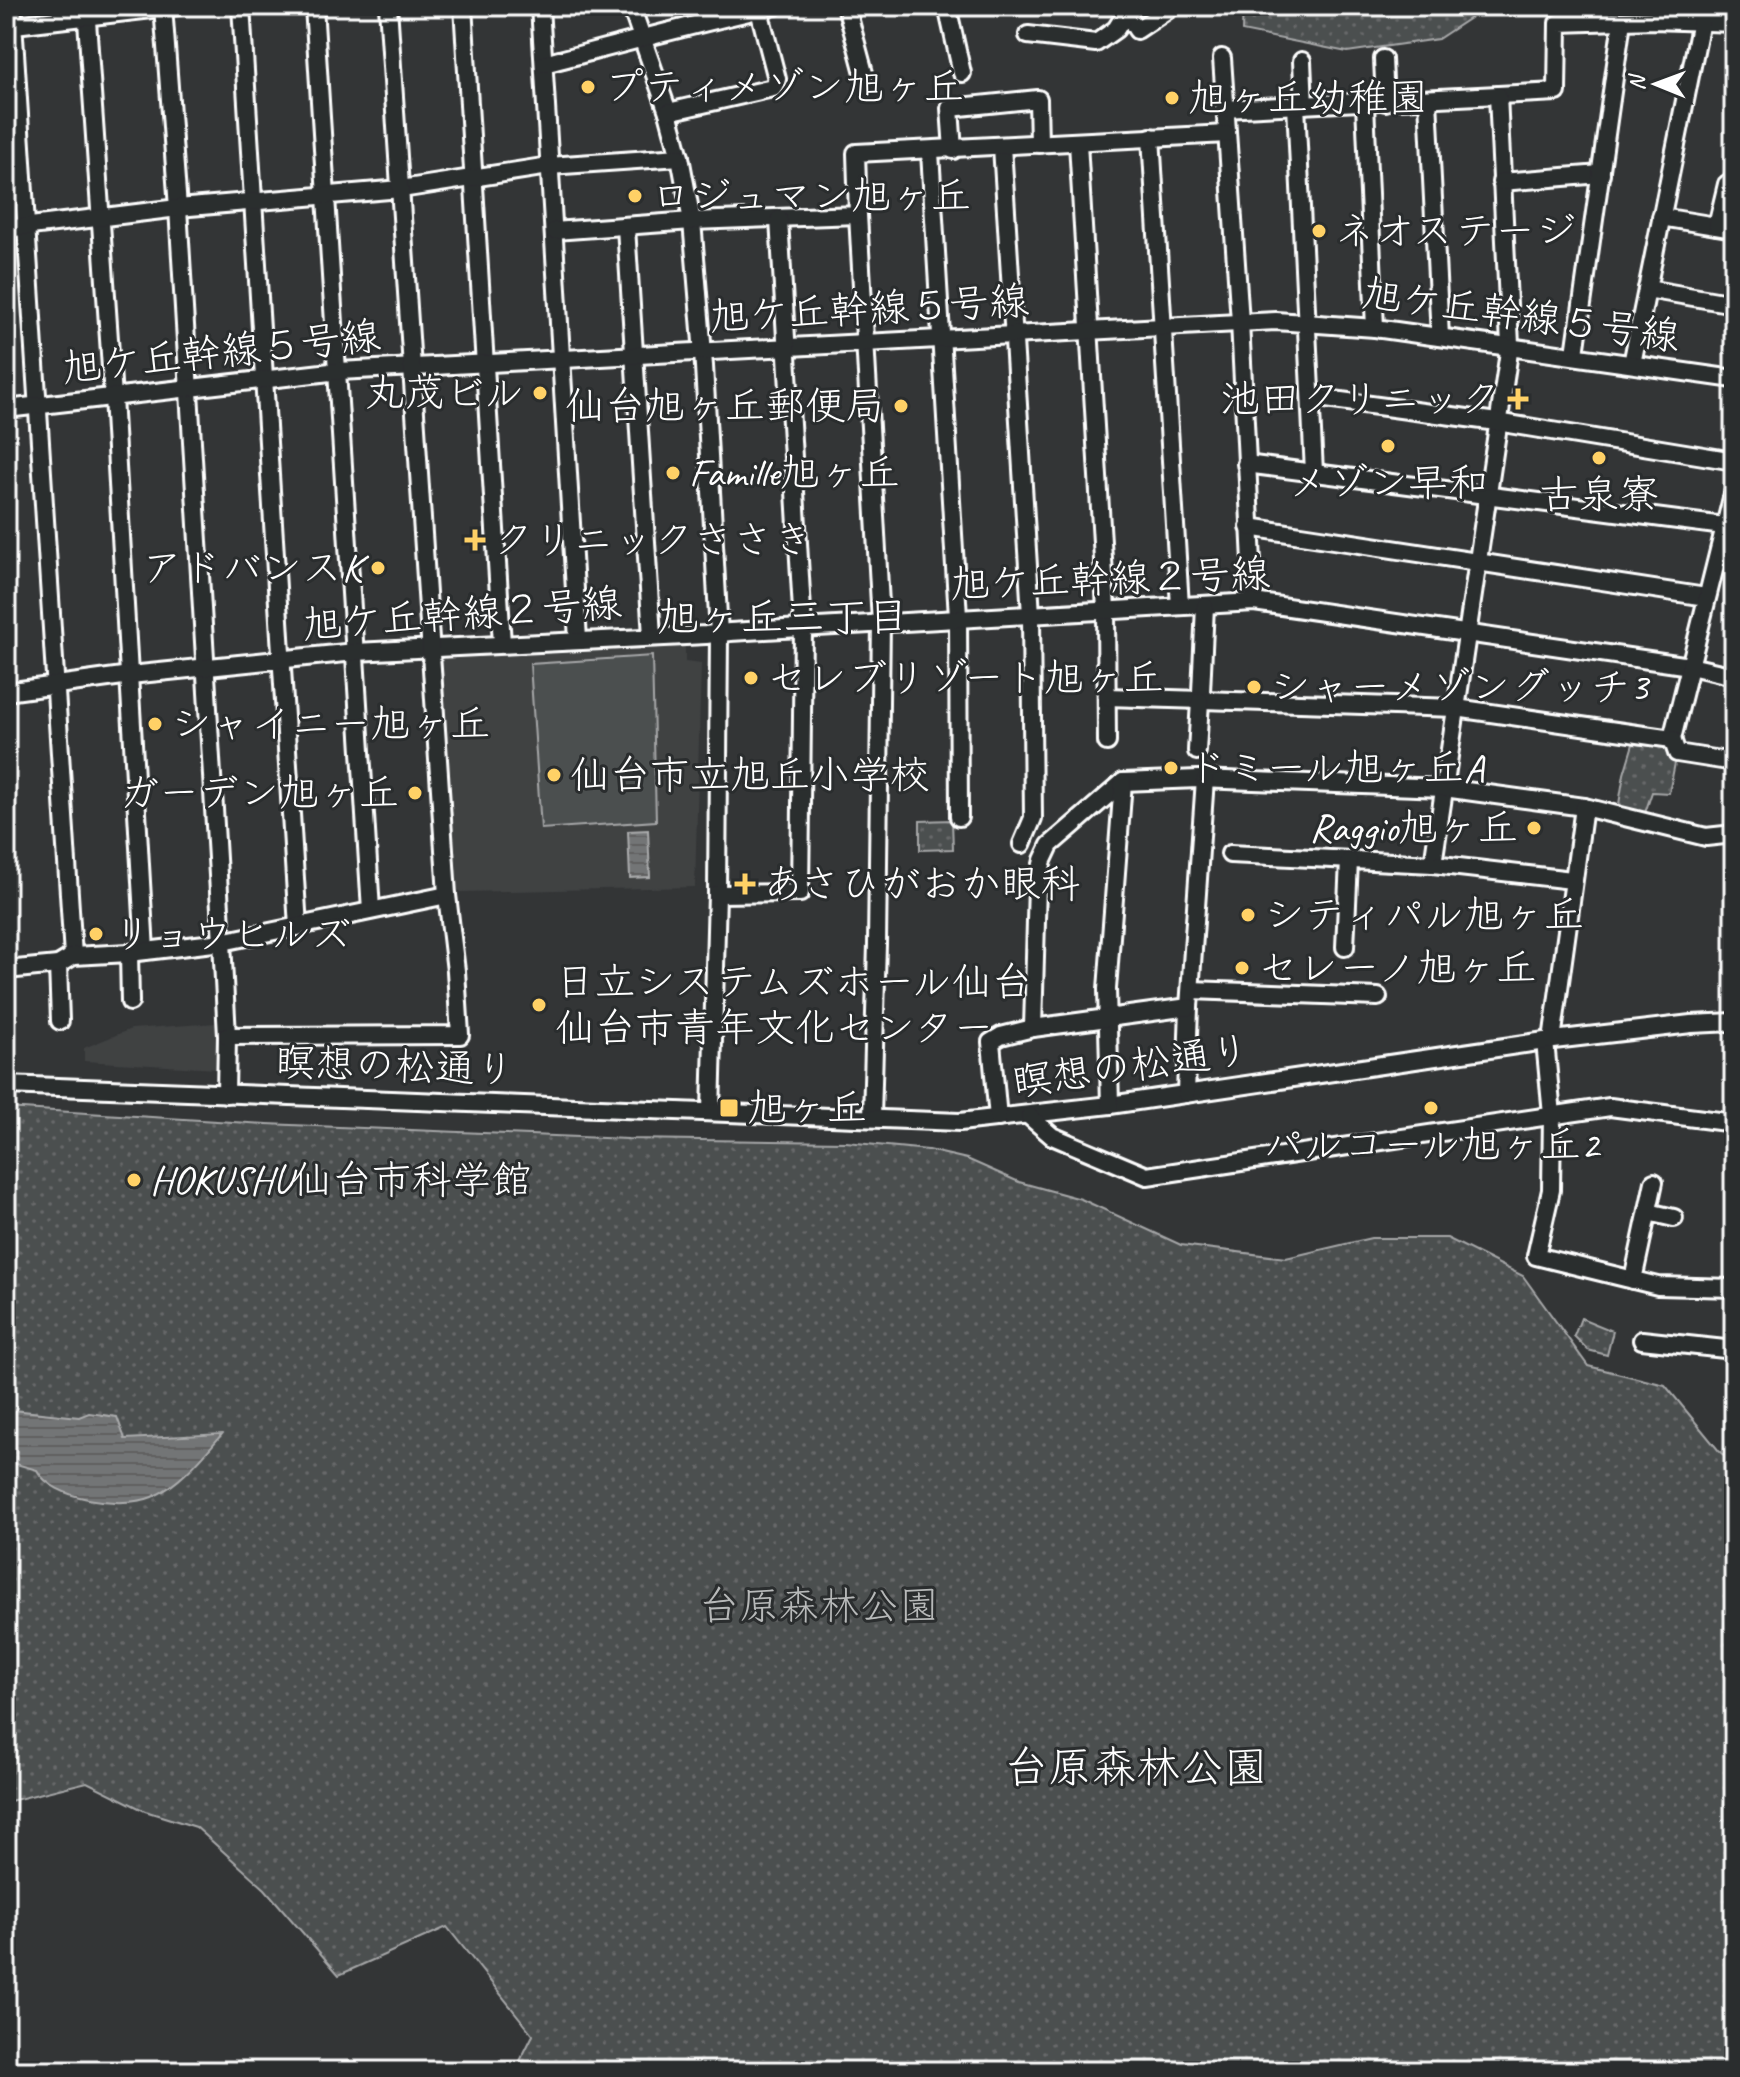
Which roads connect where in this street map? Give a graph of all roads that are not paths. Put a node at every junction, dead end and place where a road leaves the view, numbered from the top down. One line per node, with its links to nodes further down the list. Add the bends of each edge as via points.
1 (12, 6): 20 (street)
2 (241, 6): 51 (street)
3 (314, 6): 50 (street)
4 (388, 6): 49 (street)
5 (463, 6): 46 (street)
6 (540, 6): 26 (street)
7 (631, 6): 22 (street)
8 (846, 6): 27 (street)
9 (947, 6): 28 (street)
10 (1173, 6): 13 (street, via 1137,30)
11 (168, 7): 14 (street); 52 (street)
12 (767, 8): 15 (street); 35 (street, via 777,79 773,88)
13 (1124, 9): 21 (street, via 1116,29 1096,43)
14 (87, 11): 20 (street); 54 (street)
15 (740, 11): 22 (street)
16 (1655, 13): 17 (street); 18 (street)
17 (1622, 21): 29 (street, via 1558,23 1557,92); 45 (street)
18 (1701, 21): 19 (street); 55 (street)
19 (1734, 23)
20 (10, 26): 58 (street)
21 (1028, 35)
22 (643, 38): 26 (street); 35 (street)
23 (1222, 58): 34 (street)
24 (1383, 59): 31 (street)
25 (1302, 61): 33 (street)
26 (544, 64): 44 (street)
27 (864, 73)
28 (962, 73)
29 (1498, 95): 30 (street); 47 (street)
30 (1428, 100): 31 (street); 71 (street)
31 (1385, 102): 32 (street)
32 (1365, 104): 33 (street); 68 (street)
33 (1300, 105): 34 (street); 65 (street)
34 (1224, 109): 36 (street)
35 (668, 112): 43 (street)
36 (1227, 134): 37 (street); 66 (street)
37 (1151, 137): 38 (street); 67 (street)
38 (1078, 143): 39 (street); 69 (street)
39 (1039, 144): 40 (street); 41 (street, via 1038,99 950,108)
40 (1002, 146): 41 (street); 70 (street)
41 (953, 150): 42 (street)
42 (930, 152): 53 (street, via 856,153); 72 (street)
43 (680, 157): 44 (street); 57 (street)
44 (549, 166): 46 (street); 62 (street)
45 (1601, 174): 47 (street); 77 (street)
46 (475, 179): 49 (street); 80 (street)
47 (1501, 182): 74 (street)
48 (1734, 185): 60 (street, via 1727,184)
49 (401, 189): 50 (street); 82 (street)
50 (328, 193): 51 (street); 83 (street)
51 (253, 201): 52 (street); 84 (street)
52 (178, 208): 54 (street); 86 (street)
53 (858, 215): 56 (street); 73 (street)
54 (101, 217): 58 (street); 87 (street)
55 (1661, 217): 60 (street); 63 (street)
56 (779, 219): 57 (street); 75 (street)
57 (692, 221): 59 (street); 76 (street)
58 (27, 227): 61 (street); 89 (street)
59 (626, 227): 62 (street); 78 (street)
60 (1726, 227)
61 (6, 229)
62 (554, 231): 79 (street)
63 (1647, 289): 64 (street); 81 (street)
64 (1734, 304)
65 (1308, 321): 66 (street, 旭ケ丘幹線５号線); 68 (street, 旭ケ丘幹線５号線); 88 (street)
66 (1240, 322): 67 (street, 旭ケ丘幹線５号線); 93 (street)
67 (1165, 327): 69 (street, 旭ケ丘幹線５号線); 102 (street)
68 (1375, 328): 71 (street, 旭ケ丘幹線５号線)
69 (1090, 331): 70 (street, 旭ケ丘幹線５号線); 104 (street)
70 (1016, 335): 72 (street, 旭ケ丘幹線５号線); 105 (street)
71 (1440, 337): 74 (street, 旭ケ丘幹線５号線)
72 (943, 339): 73 (street, 旭ケ丘幹線５号線); 106 (street)
73 (867, 343): 75 (street, 旭ケ丘幹線５号線); 107 (street)
74 (1510, 345): 77 (street, 旭ケ丘幹線５号線); 91 (street)
75 (787, 347): 76 (street, 旭ケ丘幹線５号線); 108 (street)
76 (703, 351): 78 (street, 旭ケ丘幹線５号線); 110 (street)
77 (1575, 354): 81 (street, 旭ケ丘幹線５号線)
78 (636, 356): 79 (street, 旭ケ丘幹線５号線); 111 (street)
79 (562, 360): 80 (street, 旭ケ丘幹線５号線); 112 (street)
80 (486, 364): 82 (street, 旭ケ丘幹線５号線); 113 (street)
81 (1632, 364): 85 (street, 旭ケ丘幹線５号線)
82 (411, 367): 83 (street, 旭ケ丘幹線５号線); 114 (street)
83 (339, 371): 84 (street, 旭ケ丘幹線５号線); 115 (street)
84 (265, 378): 86 (street, 旭ケ丘幹線５号線); 116 (street)
85 (1734, 379)
86 (189, 388): 87 (street, 旭ケ丘幹線５号線); 118 (street)
87 (113, 397): 89 (street, 旭ケ丘幹線５号線); 119 (street)
88 (1311, 397): 91 (street); 94 (street)
89 (39, 405): 90 (street, 旭ケ丘幹線５号線); 121 (street)
90 (6, 409)
91 (1497, 422): 92 (street); 96 (street)
92 (1734, 461)
93 (1246, 464): 94 (street); 98 (street)
94 (1314, 472): 96 (street)
95 (1734, 490): 97 (street)
96 (1487, 494): 97 (street); 99 (street)
97 (1724, 526): 100 (street)
98 (1249, 527): 99 (street); 101 (street)
99 (1476, 563): 100 (street); 109 (street)
100 (1706, 597): 117 (street)
101 (1254, 602): 103 (street, 旭ケ丘幹線２号線); 109 (street, 旭ケ丘幹線２号線)
102 (1180, 606): 103 (street, 旭ケ丘幹線２号線); 104 (street, 旭ケ丘幹線２号線)
103 (1205, 606): 124 (street)
104 (1106, 609): 105 (street, 旭ケ丘幹線２号線); 123 (street)
105 (1031, 615): 106 (street, 旭ケ丘幹線２号線); 136 (street, via 1033,818)
106 (958, 617): 107 (street, 旭ケ丘幹線２号線); 134 (street)
107 (881, 622): 108 (street, 旭ケ丘幹線２号線); 168 (street)
108 (803, 628): 110 (street, 旭ケ丘幹線２号線); 141 (street, via 800,893)
109 (1466, 633): 117 (street, 旭ケ丘幹線２号線); 125 (street)
110 (719, 634): 111 (street, 旭ケ丘幹線２号線); 141 (street)
111 (652, 636): 112 (street, 旭ケ丘幹線２号線)
112 (578, 640): 113 (street, 旭ケ丘幹線２号線)
113 (502, 644): 114 (street, 旭ケ丘幹線２号線)
114 (432, 647): 115 (street, 旭ケ丘幹線２号線); 142 (street)
115 (355, 652): 116 (street, 旭ケ丘幹線２号線); 143 (street)
116 (283, 660): 118 (street, 旭ケ丘幹線２号線); 144 (street)
117 (1690, 666): 120 (street, 旭ケ丘幹線２号線); 126 (street)
118 (204, 668): 119 (street, 旭ケ丘幹線２号線); 145 (street)
119 (130, 675): 121 (street, 旭ケ丘幹線２号線); 147 (street)
120 (1734, 676)
121 (57, 685): 122 (street, 旭ケ丘幹線２号線); 148 (street)
122 (6, 692)
123 (1107, 697): 124 (street); 127 (street)
124 (1200, 697): 125 (street); 128 (street)
125 (1456, 708): 126 (street); 132 (street)
126 (1672, 739): 129 (street, via 1677,753)
127 (1107, 742)
128 (1197, 751)
129 (1734, 762)
130 (1205, 779): 131 (street); 132 (street); 151 (street)
131 (1123, 782): 155 (street); 158 (street, via 1050,845 1043,860 1037,885)
132 (1444, 788): 133 (street); 139 (street)
133 (1584, 807): 135 (street, via 1706,837); 140 (street)
134 (959, 817)
135 (1734, 834)
136 (1022, 844)
137 (1230, 854): 138 (street)
138 (1349, 861): 139 (street); 146 (street)
139 (1433, 864): 140 (street)
140 (1572, 880): 160 (street)
141 (717, 894): 165 (street)
142 (447, 895): 143 (street); 159 (street, via 460,1035)
143 (371, 910): 144 (street)
144 (298, 927): 145 (street)
145 (222, 942): 147 (street); 159 (street)
146 (1345, 947)
147 (137, 952): 148 (street); 153 (street)
148 (73, 956): 149 (street)
149 (58, 965): 150 (street); 156 (street)
150 (6, 970)
151 (1191, 990): 152 (street); 154 (street)
152 (1378, 997)
153 (130, 1002)
154 (1189, 1007): 155 (street); 163 (street)
155 (1108, 1018): 158 (street); 164 (street)
156 (60, 1021)
157 (1734, 1022): 160 (street, 瞑想の松通り)
158 (1033, 1028): 169 (street, via 991,1042)
159 (227, 1036): 162 (street)
160 (1549, 1040): 163 (street, 瞑想の松通り); 166 (street)
161 (6, 1085): 162 (street, 瞑想の松通り)
162 (226, 1094): 165 (street, 瞑想の松通り)
163 (1186, 1094): 164 (street, 瞑想の松通り)
164 (1110, 1105): 167 (street, 瞑想の松通り)
165 (711, 1112): 168 (street, 瞑想の松通り)
166 (1552, 1115): 167 (street, via 1147,1176 1052,1136); 170 (street, via 1610,1107); 174 (street, via 1551,1190 1536,1256)
167 (1029, 1116): 169 (street, 瞑想の松通り)
168 (872, 1117): 169 (street, 瞑想の松通り, via 960,1122)
169 (998, 1118)
170 (1734, 1123)
171 (1654, 1182): 172 (street)
172 (1648, 1212): 173 (street); 174 (street)
173 (1674, 1218)
174 (1633, 1280): 175 (street, via 1658,1286)
175 (1734, 1288)
176 (1642, 1340): 177 (street)
177 (1734, 1350)

